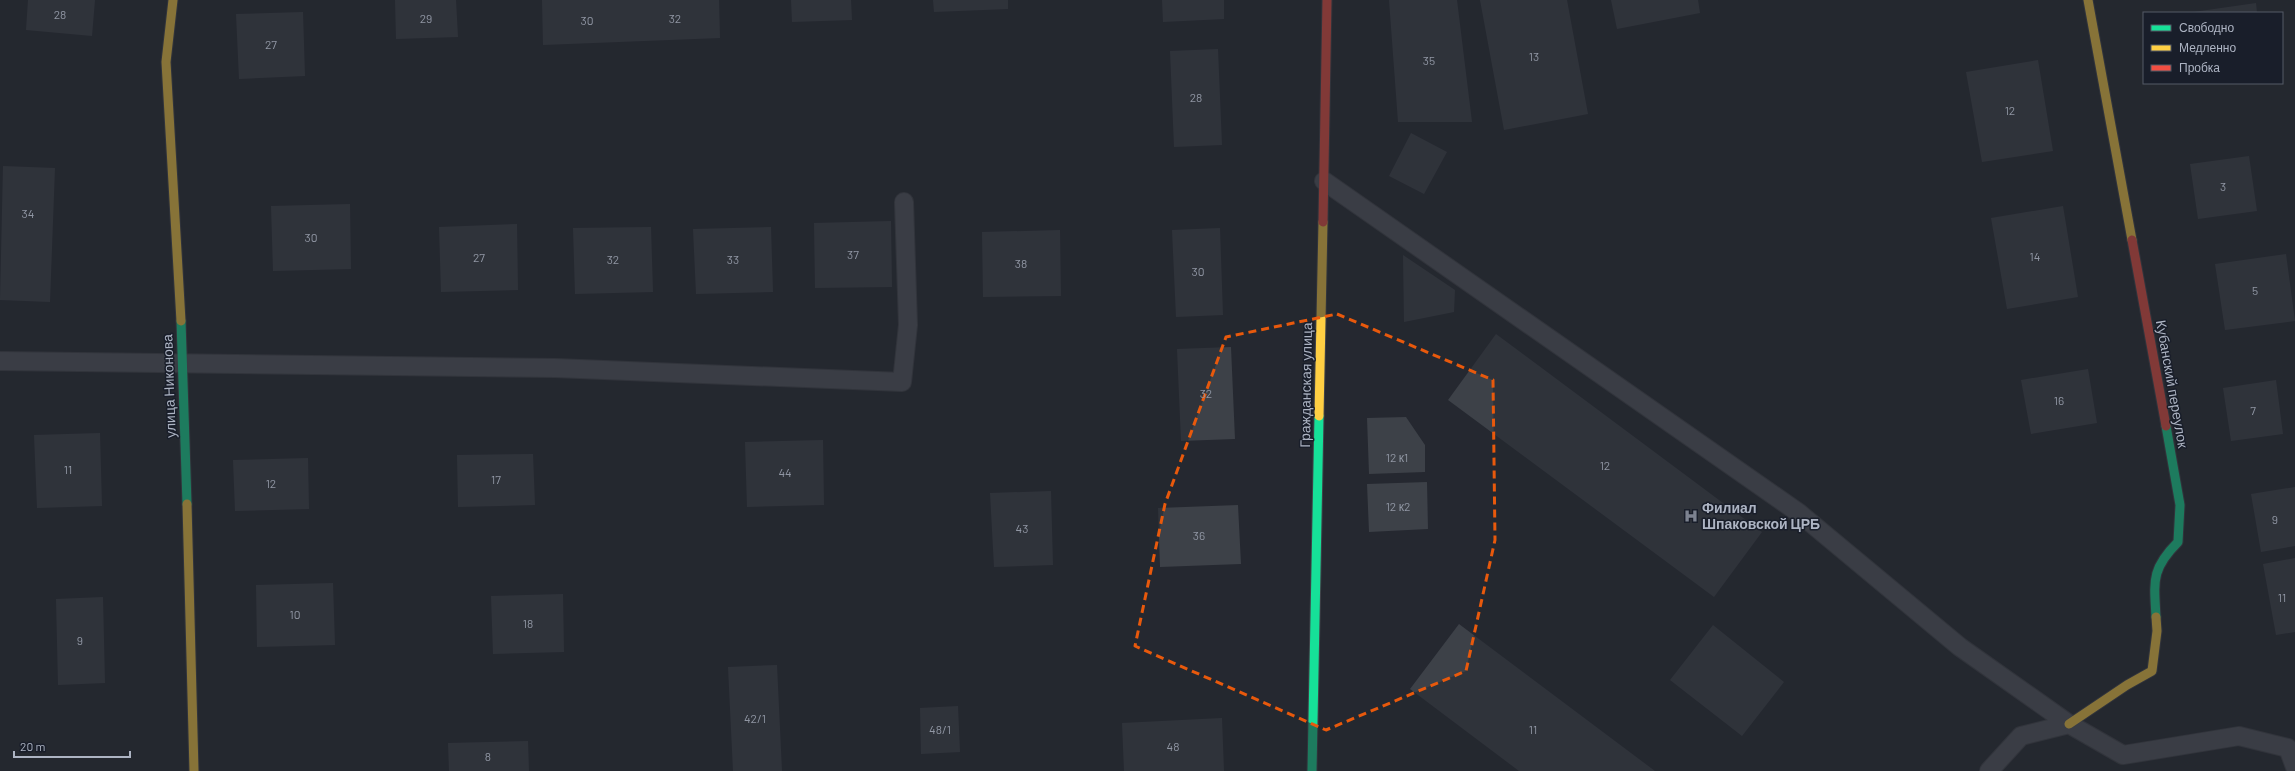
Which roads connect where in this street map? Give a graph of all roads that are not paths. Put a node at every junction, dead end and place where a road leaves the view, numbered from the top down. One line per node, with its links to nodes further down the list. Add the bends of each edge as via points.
1 (173, 0): 7 (street, улица Никонова, via 166,62)
2 (1327, 0): 4 (street, Гражданская улица)
3 (2088, 0): 8 (street, Кубанский переулок, via 2180,505 2178,542 2163,557 2154,581 2157,631 2152,671)
4 (1324, 182): 8 (lane, via 1799,513 1960,647); 11 (street, Гражданская улица)
5 (904, 202): 7 (lane, via 908,325 902,382 555,368)
6 (0, 361): 7 (lane)
7 (183, 362): 10 (street, улица Никонова)
8 (2070, 724): 9 (lane, via 2123,755 2239,736 2288,748); 12 (lane, via 2020,736)
9 (2295, 767)
10 (194, 771)
11 (1312, 771)
12 (1989, 771)

